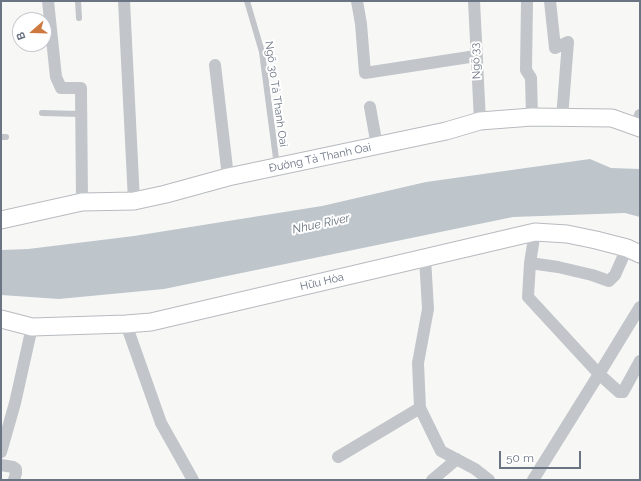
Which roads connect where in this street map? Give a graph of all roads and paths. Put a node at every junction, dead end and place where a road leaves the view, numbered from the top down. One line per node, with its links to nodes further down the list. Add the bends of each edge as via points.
1 (48, 1): 14 (street, via 56,77 61,88 81,88)
2 (78, 1): 9 (lane)
3 (124, 1): 22 (street)
4 (247, 1): 20 (lane, Ngõ 30 Tả Thanh Oai, via 262,52)
5 (357, 1): 10 (street, via 362,24 365,73)
6 (474, 1): 10 (street, Ngõ 33)
7 (527, 1): 15 (street, via 526,70 531,78)
8 (550, 1): 16 (street, via 555,48 568,42)
9 (79, 18)
10 (476, 56): 17 (street, Ngõ 33)
11 (215, 65): 21 (street)
12 (370, 107): 19 (street)
13 (42, 113): 14 (lane)
14 (81, 114): 23 (street)
15 (532, 118): 16 (street, Đường Tả Thanh Oai); 17 (street, Đường Tả Thanh Oai)
16 (562, 118): 18 (street, Đường Tả Thanh Oai, via 612,118)
17 (480, 121): 19 (street, Đường Tả Thanh Oai)
18 (639, 123)
19 (377, 146): 20 (street, Đường Tả Thanh Oai)
20 (277, 167): 21 (street, Đường Tả Thanh Oai)
21 (228, 177): 22 (street, Đường Tả Thanh Oai)
22 (134, 201): 23 (street, Đường Tả Thanh Oai)
23 (82, 202): 24 (street, Đường Tả Thanh Oai)
24 (1, 220)
25 (535, 232): 26 (street, Hữu Hòa, via 567,234); 27 (street, Hữu Hòa); 28 (street)
26 (633, 251): 28 (street, via 609,281)
27 (426, 258): 31 (street, Hữu Hòa, via 152,322); 35 (street, via 428,309 418,363)
28 (530, 262): 34 (street, via 528,296)
29 (640, 306): 34 (street)
30 (1, 319): 32 (street, Hữu Hòa)
31 (126, 324): 32 (street, Hữu Hòa); 41 (street, via 161,423)
32 (32, 327): 36 (street)
33 (640, 361): 34 (street, via 623,392 618,392)
34 (599, 374): 44 (street)
35 (420, 408): 37 (street); 38 (street, via 441,451)
36 (1, 452)
37 (338, 458)
38 (457, 459): 42 (street); 43 (street)
39 (1, 465): 40 (street, via 16,469)
40 (14, 480)
41 (193, 480)
42 (432, 480)
43 (489, 480)
44 (533, 480)

